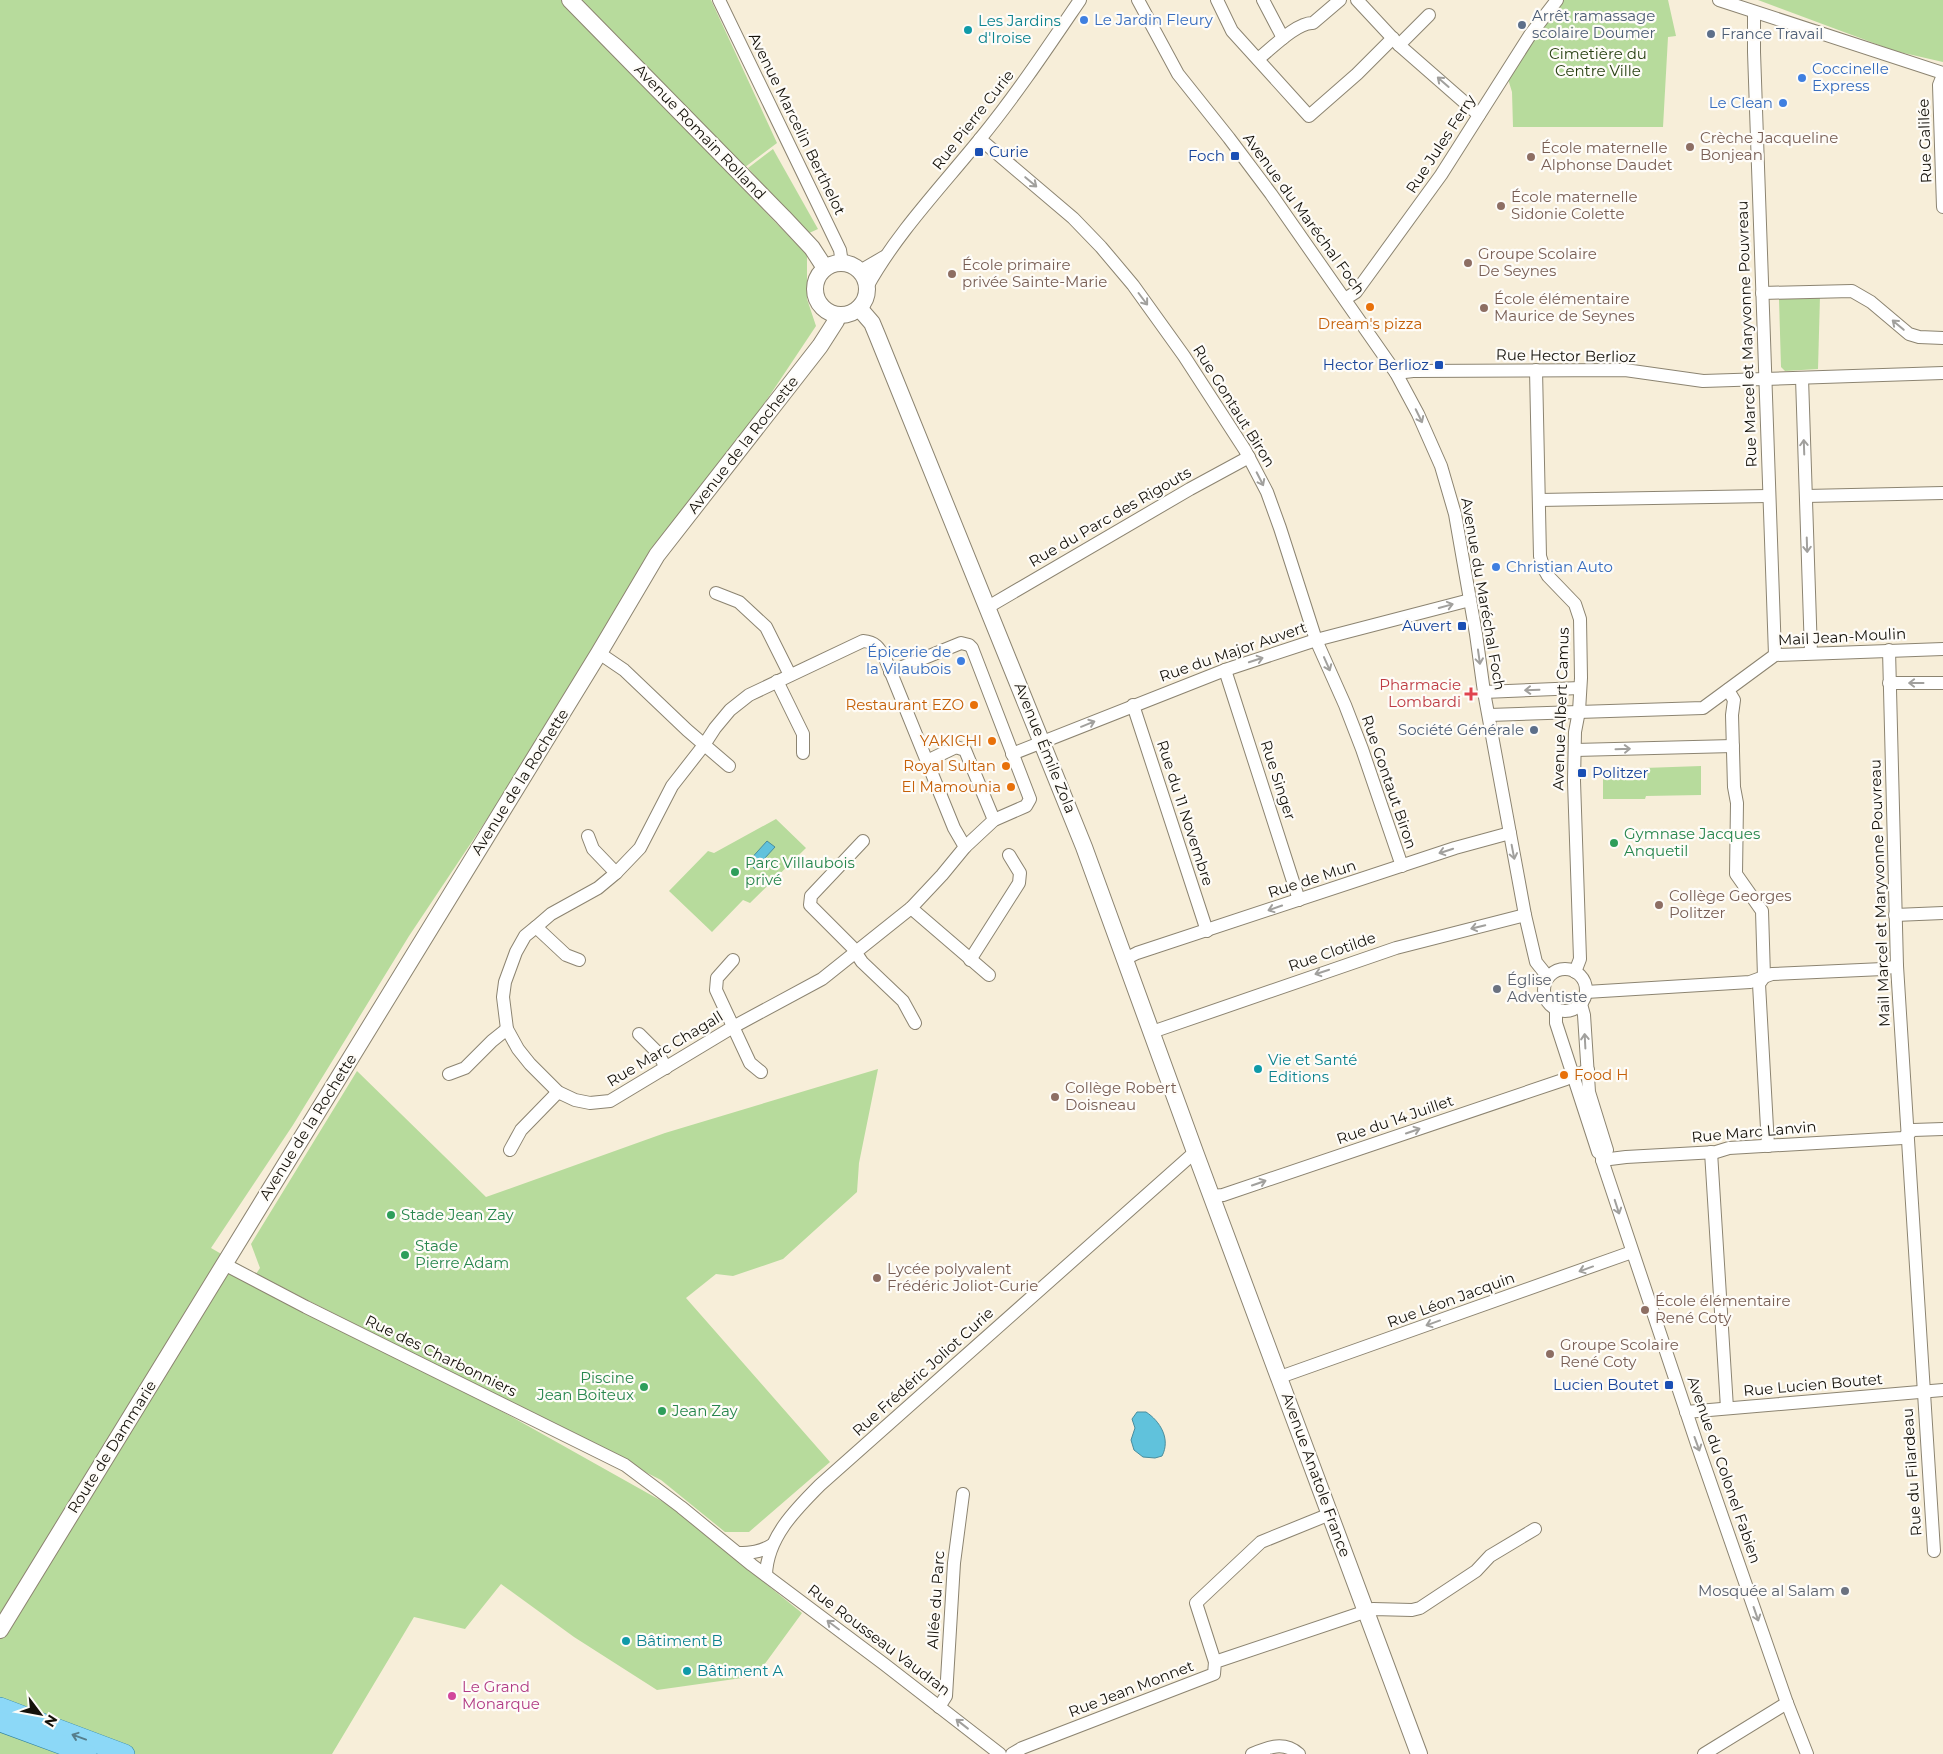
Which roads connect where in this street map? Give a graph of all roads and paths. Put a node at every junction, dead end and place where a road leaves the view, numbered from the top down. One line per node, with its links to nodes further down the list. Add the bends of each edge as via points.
1 (570, 0): 22 (main road, Avenue Romain Rolland, via 784,217)
2 (719, 0): 21 (street, Avenue Marcelin Berthelot, via 840,250)
3 (1080, 0): 18 (street, Rue Pierre Curie)
4 (1138, 0): 26 (street, Avenue du Maréchal Foch, via 1178,74 1255,171)
5 (1217, 0): 15 (street, via 1232,31)
6 (1263, 0): 13 (street)
7 (1340, 0): 13 (street, via 1313,23 1306,23)
8 (1356, 0): 14 (street)
9 (1557, 0): 17 (street, Rue Jules Ferry, via 1530,35)
10 (1719, 0): 11 (street)
11 (1754, 12): 16 (street); 25 (street, Rue Marcel et Maryvonne Pouvreau)
12 (1429, 15): 14 (street)
13 (1284, 38): 15 (street)
14 (1396, 41): 15 (street, via 1309,116); 17 (street, one-way to 14)
15 (1258, 59)
16 (1943, 74): 19 (street, Rue Galilée, via 1939,85)
17 (1479, 114): 26 (street, Rue Jules Ferry, via 1381,260 1356,292)
18 (980, 139): 20 (street, Rue Pierre Curie); 35 (street, Rue Gontaut Biron, one-way to 35, via 1073,218 1101,247 1184,356)
19 (1943, 207)
20 (886, 256): 23 (street, Rue Pierre Curie); 24 (street, Rue Pierre Curie)
21 (842, 263): 22 (main road); 23 (main road)
22 (825, 268): 28 (main road, via 815,283 815,295 825,310)
23 (860, 271): 24 (main road)
24 (867, 287): 27 (main road)
25 (1762, 293): 29 (street, one-way to 25, via 1909,334 1871,302 1852,291); 34 (street, Rue Marcel et Maryvonne Pouvreau)
26 (1345, 299): 31 (street, Avenue du Maréchal Foch)
27 (859, 308): 28 (main road, via 848,314); 42 (main road, Avenue Émile Zola, via 872,323)
28 (836, 315): 46 (main road, Avenue de la Rochette, via 836,321 820,346 657,555)
29 (1943, 338)
30 (1536, 370): 31 (street, Rue Hector Berlioz); 34 (street, Rue Hector Berlioz, via 1625,370 1703,381); 39 (street, Avenue Albert Camus)
31 (1396, 373): 41 (street, Avenue du Maréchal Foch, one-way to 41, via 1441,466 1454,514)
32 (1943, 373): 33 (street, Rue Hector Berlioz)
33 (1802, 378): 34 (street, Rue Hector Berlioz); 38 (street, one-way to 33)
34 (1765, 379): 37 (street, Rue Marcel et Maryvonne Pouvreau)
35 (1249, 457): 42 (street, Rue du Parc des Rigouts); 43 (street, Rue Gontaut Biron, one-way to 43, via 1267,492)
36 (1943, 493): 38 (street)
37 (1768, 496): 39 (street); 48 (street, Rue Marcel et Maryvonne Pouvreau)
38 (1806, 496): 47 (street, one-way to 47)
39 (1539, 500): 55 (street, Avenue Albert Camus, via 1540,556 1544,569 1575,604 1580,619)
40 (716, 593): 51 (street, via 740,602 766,627)
41 (1470, 600): 43 (street, Rue du Major Auvert, one-way to 41); 57 (street, Avenue du Maréchal Foch, one-way to 57)
42 (988, 607): 63 (main road, Avenue Émile Zola)
43 (1316, 640): 49 (street, Rue du Major Auvert, one-way to 43); 77 (street, Rue Gontaut Biron, one-way to 77, via 1362,749)
44 (1943, 649): 45 (street, Mail Jean-Moulin)
45 (1889, 650): 47 (street, Mail Jean-Moulin); 53 (street, Mail Marcel et Maryvonne Pouvreau)
46 (598, 653): 64 (street, via 624,670); 118 (main road, Avenue de la Rochette)
47 (1810, 653): 48 (street, Mail Jean-Moulin)
48 (1775, 655): 56 (street, Mail Jean-Moulin)
49 (1225, 670): 59 (street, Rue du Major Auvert); 79 (street, Rue Singer)
50 (890, 672): 51 (street, Rue Marc Chagall, via 879,646 863,641); 68 (street, via 961,643 969,645); 69 (street, Rue Marc Chagall)
51 (790, 675): 52 (street, Rue Marc Chagall)
52 (777, 681): 64 (street, Rue Marc Chagall, via 749,695 730,710); 67 (street, via 803,734)
53 (1889, 683): 54 (street, one-way to 53); 83 (street, Mail Marcel et Maryvonne Pouvreau)
54 (1943, 683)
55 (1580, 688): 57 (street, one-way to 57); 60 (street, Avenue Albert Camus)
56 (1728, 690): 58 (street, Mail Jean-Moulin); 62 (street, via 1734,700)
57 (1484, 692): 61 (street, Avenue du Maréchal Foch)
58 (1714, 700): 60 (street, Mail Jean-Moulin, via 1703,708); 62 (street)
59 (1133, 705): 63 (street, Rue du Major Auvert, one-way to 59); 85 (street, Rue du 11 Novembre)
60 (1579, 711): 61 (street, Mail Jean-Moulin); 66 (street, Avenue Albert Camus)
61 (1489, 715): 72 (street, Avenue du Maréchal Foch)
62 (1732, 715): 65 (street)
63 (1043, 742): 68 (street, Rue du Major Auvert); 87 (main road, Avenue Émile Zola)
64 (704, 745): 70 (street); 78 (street, Rue Marc Chagall, via 672,786 640,848)
65 (1733, 746): 66 (street, one-way to 65); 95 (street, via 1736,874 1762,911)
66 (1575, 750): 92 (street, Avenue Albert Camus, via 1580,960)
67 (803, 753)
68 (1012, 754): 71 (street, Rue Marc Chagall, via 1030,799 1026,806)
69 (926, 761): 71 (street, via 956,747 965,750); 75 (street, Rue Marc Chagall)
70 (729, 766)
71 (994, 820): 75 (street, Rue Marc Chagall)
72 (1510, 833): 77 (street, Rue de Mun, one-way to 77); 82 (street, Avenue du Maréchal Foch, one-way to 82)
73 (588, 836): 78 (street, via 592,849)
74 (863, 841): 86 (street, via 809,900 810,905)
75 (965, 847): 80 (street, Rue Marc Chagall)
76 (1009, 855): 90 (street, via 1020,873 1019,883)
77 (1402, 866): 79 (street, Rue de Mun)
78 (616, 873): 84 (street, Rue Marc Chagall, via 598,888)
79 (1299, 900): 85 (street, Rue de Mun, one-way to 85)
80 (911, 908): 86 (street, Rue Marc Chagall); 90 (street)
81 (1943, 913): 83 (street)
82 (1526, 915): 94 (street, Avenue du Maréchal Foch, via 1536,962); 101 (street, Rue Clotilde, one-way to 101, via 1396,948)
83 (1895, 915): 91 (street, Mail Marcel et Maryvonne Pouvreau)
84 (536, 926): 88 (street, via 566,955); 100 (street, Rue Marc Chagall, via 525,936 504,982)
85 (1207, 931): 87 (street, Rue de Mun)
86 (856, 953): 98 (street, via 903,1001); 99 (street, Rue Marc Chagall, via 822,979)
87 (1125, 959): 101 (main road, Avenue Émile Zola)
88 (579, 960)
89 (733, 960): 99 (street, via 717,978 716,990)
90 (970, 960): 93 (street)
91 (1897, 966): 95 (street); 110 (street, Mail Marcel et Maryvonne Pouvreau)
92 (1575, 972): 94 (street, via 1558,970); 96 (street, via 1584,980)
93 (989, 974)
94 (1548, 977): 97 (street, via 1544,995)
95 (1764, 977): 96 (street, via 1750,982); 111 (street, via 1759,984)
96 (1584, 998): 97 (street, via 1570,1011); 104 (street, one-way to 96)
97 (1556, 1010): 107 (street, via 1556,1023)
98 (915, 1023)
99 (733, 1027): 103 (street, Rue Marc Chagall); 105 (street, via 750,1063)
100 (507, 1029): 106 (street, via 465,1068); 108 (street, Rue Marc Chagall, via 530,1064)
101 (1152, 1032): 113 (main road, Avenue Émile Zola)
102 (639, 1034): 103 (street, via 658,1053)
103 (666, 1068): 108 (street, Rue Marc Chagall, via 610,1101 590,1103)
104 (1588, 1070): 107 (street, Rue du 14 Juillet); 115 (street, via 1589,1092 1607,1150)
105 (761, 1072)
106 (449, 1074)
107 (1575, 1079): 115 (street, Avenue du Colonel Fabien, via 1598,1152); 116 (street, Rue du 14 Juillet, one-way to 107)
108 (558, 1092): 112 (street, via 521,1130)
109 (1943, 1129): 110 (street, Rue Marc Lanvin, via 1913,1130)
110 (1907, 1134): 111 (street, Rue Marc Lanvin, via 1903,1138); 121 (street, Mail Marcel et Maryvonne Pouvreau)
111 (1768, 1146): 114 (street, Rue Marc Lanvin)
112 (510, 1150)
113 (1195, 1152): 116 (main road, Avenue Émile Zola); 127 (street, Rue Frédéric Joliot Curie, via 820,1485 788,1519)
114 (1711, 1152): 115 (street, Rue Marc Lanvin); 122 (street)
115 (1603, 1158): 117 (street, Avenue du Colonel Fabien, one-way to 117)
116 (1212, 1196): 119 (main road, Avenue Anatole France)
117 (1632, 1252): 119 (street, Rue Léon Jacquin, one-way to 119); 123 (street, Avenue du Colonel Fabien)
118 (224, 1264): 129 (street, Rue des Charbonniers, via 306,1308 625,1465); 132 (main road, Route de Dammarie)
119 (1280, 1377): 125 (main road, Avenue Anatole France)
120 (1943, 1390): 121 (street, Rue Lucien Boutet)
121 (1924, 1392): 122 (street, Rue Lucien Boutet); 128 (street, Rue du Filardeau)
122 (1727, 1408): 123 (street, Rue Lucien Boutet)
123 (1686, 1412): 134 (street, Avenue du Colonel Fabien, one-way to 134)
124 (963, 1494): 136 (street, Allée du Parc, via 954,1563 946,1696)
125 (1330, 1514): 131 (main road, Avenue Anatole France); 133 (street, via 1261,1542 1196,1603)
126 (1535, 1528): 131 (street, Rue Jean Monnet, via 1490,1556 1476,1571 1420,1608)
127 (772, 1545): 129 (street, via 757,1552); 130 (street, Rue Frédéric Joliot Curie)
128 (1934, 1550)
129 (738, 1553): 130 (street, Rue Rousseau Vaudran)
130 (766, 1575): 136 (street, Rue Rousseau Vaudran, one-way to 130)
131 (1366, 1611): 133 (street, Rue Jean Monnet); 145 (main road, Avenue Anatole France)
132 (0, 1630)
133 (1215, 1662): 142 (street, Rue Jean Monnet, via 1214,1674)
134 (1786, 1703): 138 (street); 147 (street, Avenue du Colonel Fabien)
135 (0, 1707): 140 (main road, one-way to 135)
136 (939, 1707): 141 (street, Rue Rousseau Vaudran, one-way to 136)
137 (0, 1722): 139 (main road)
138 (1719, 1750): 146 (street)
139 (87, 1754)
140 (125, 1754)
141 (1000, 1754)
142 (1012, 1754)
143 (1252, 1754): 144 (street, via 1280,1746 1292,1748)
144 (1299, 1754)
145 (1418, 1754)
146 (1704, 1754)
147 (1807, 1754)

